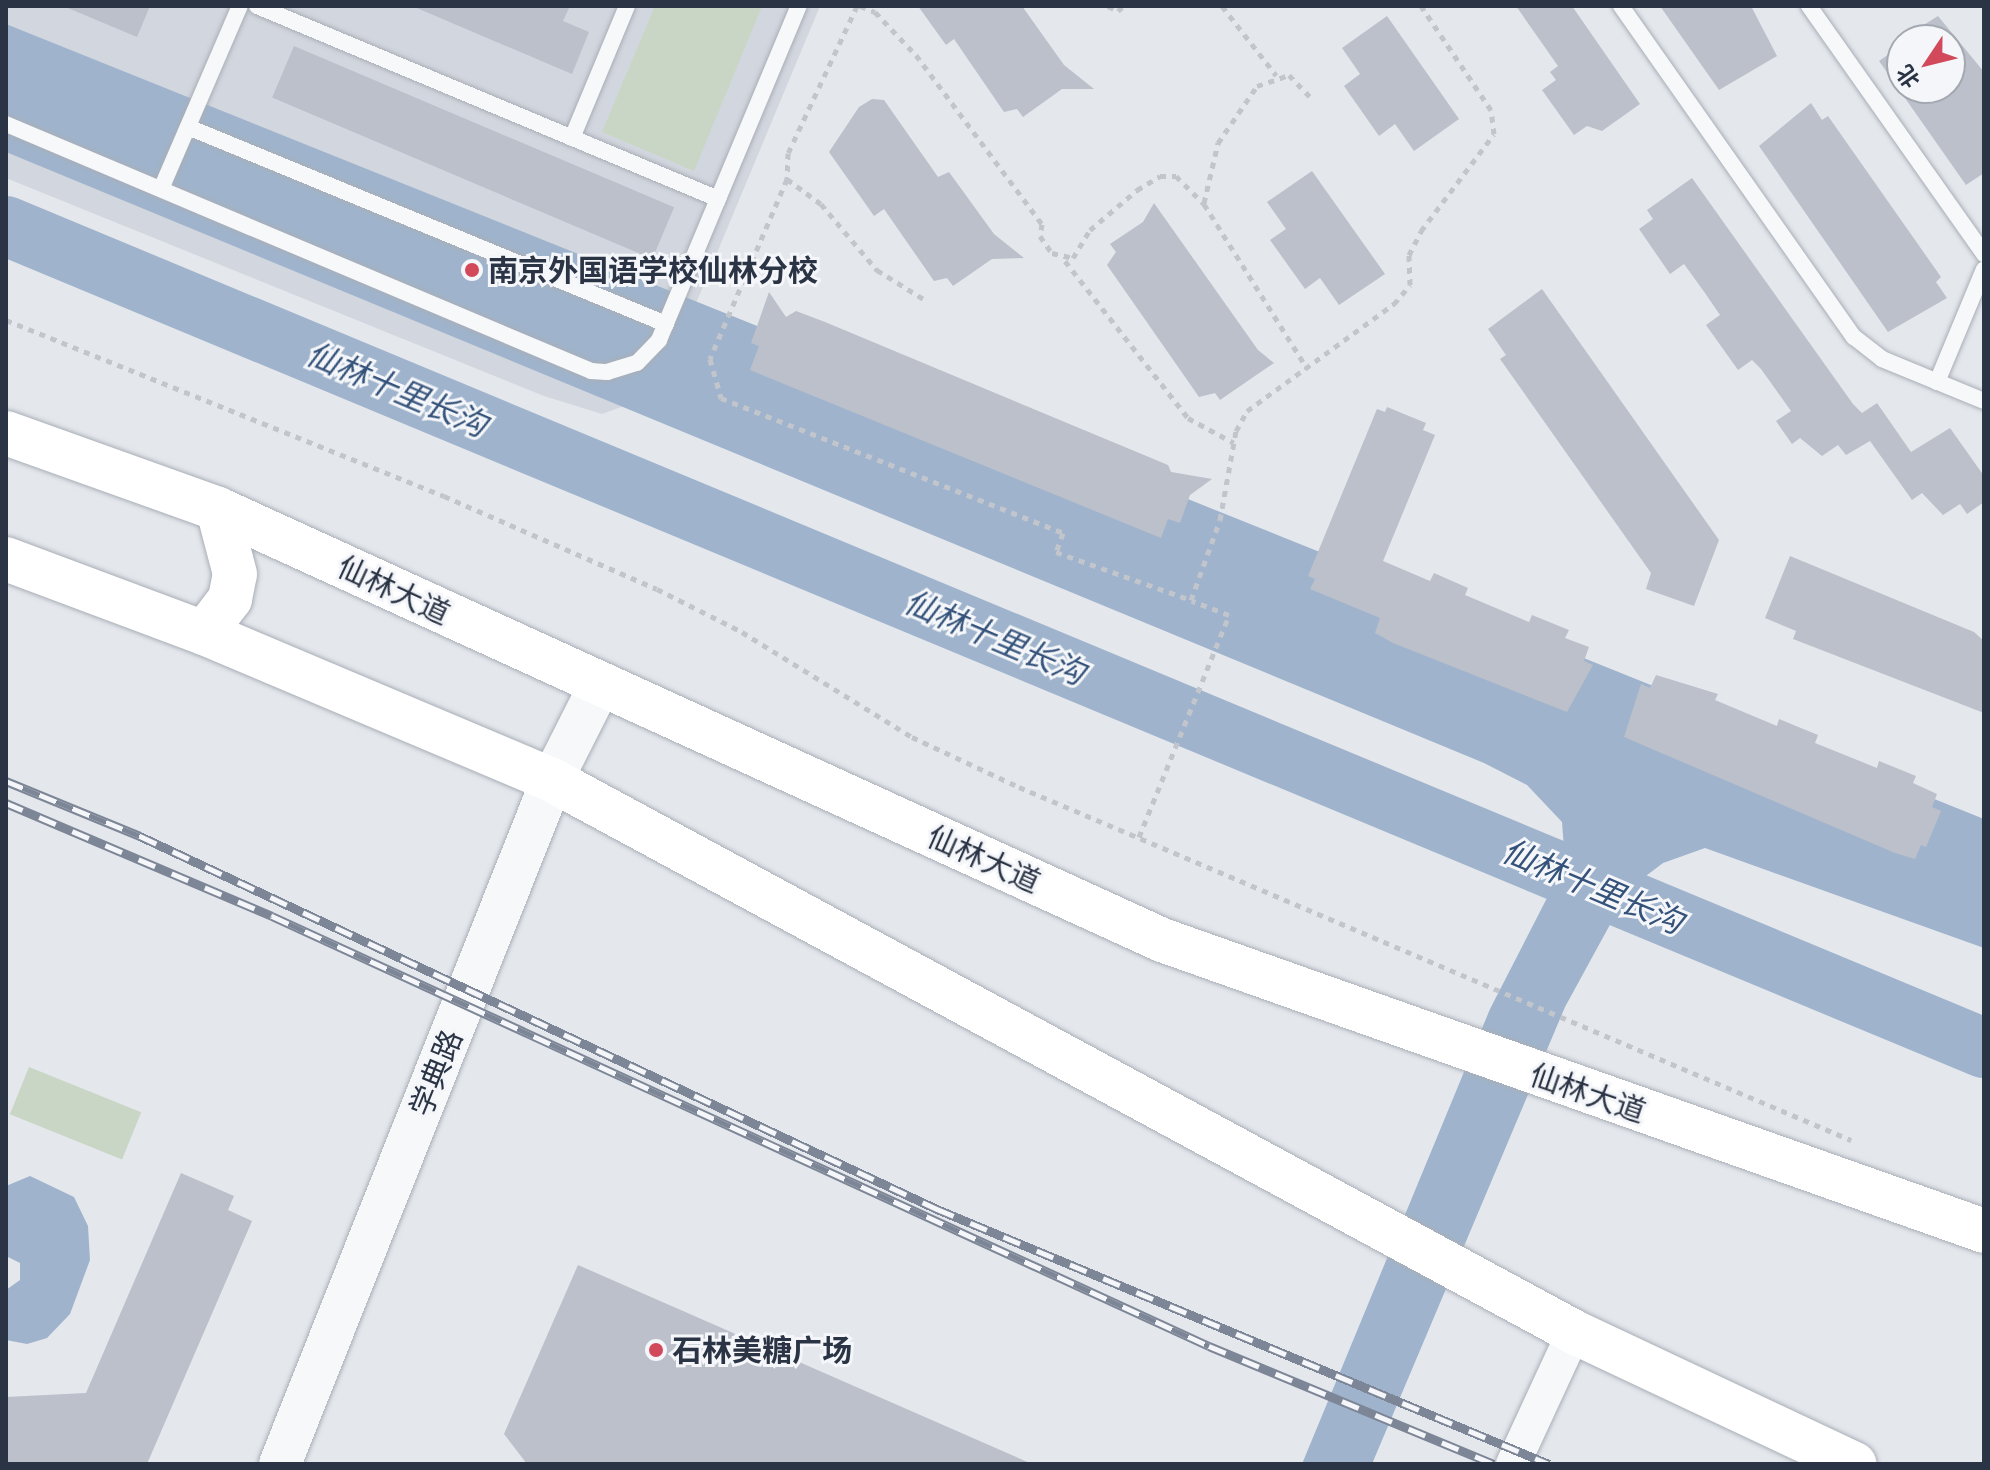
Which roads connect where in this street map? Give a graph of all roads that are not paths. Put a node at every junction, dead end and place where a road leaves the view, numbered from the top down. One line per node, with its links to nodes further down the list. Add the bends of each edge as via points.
1 (240, 6): 8 (lane)
2 (257, 6): 9 (lane)
3 (627, 6): 9 (lane)
4 (799, 6): 11 (lane)
5 (1621, 6): 15 (lane, via 1842,323 1882,359)
6 (1809, 6): 12 (lane)
7 (6, 124): 10 (lane)
8 (188, 127): 10 (lane); 14 (lane)
9 (572, 138): 11 (lane)
10 (161, 189): 14 (lane, via 591,371 637,363)
11 (718, 199): 14 (lane)
12 (1984, 254)
13 (1984, 269): 15 (lane)
14 (666, 324)
15 (1937, 382): 16 (lane)
16 (1984, 401)
17 (6, 433): 18 (main road, 仙林大道)
18 (218, 509): 20 (main road, via 235,574 230,599); 21 (main road, 仙林大道)
19 (6, 559): 20 (main road)
20 (204, 633): 22 (main road)
21 (600, 685): 22 (street, 学典路); 23 (main road, 仙林大道, via 1162,940)
22 (552, 780): 24 (main road); 25 (street, 学典路)
23 (1984, 1231)
24 (1574, 1332): 26 (street); 27 (main road)
25 (280, 1464)
26 (1513, 1464)
27 (1854, 1464)

